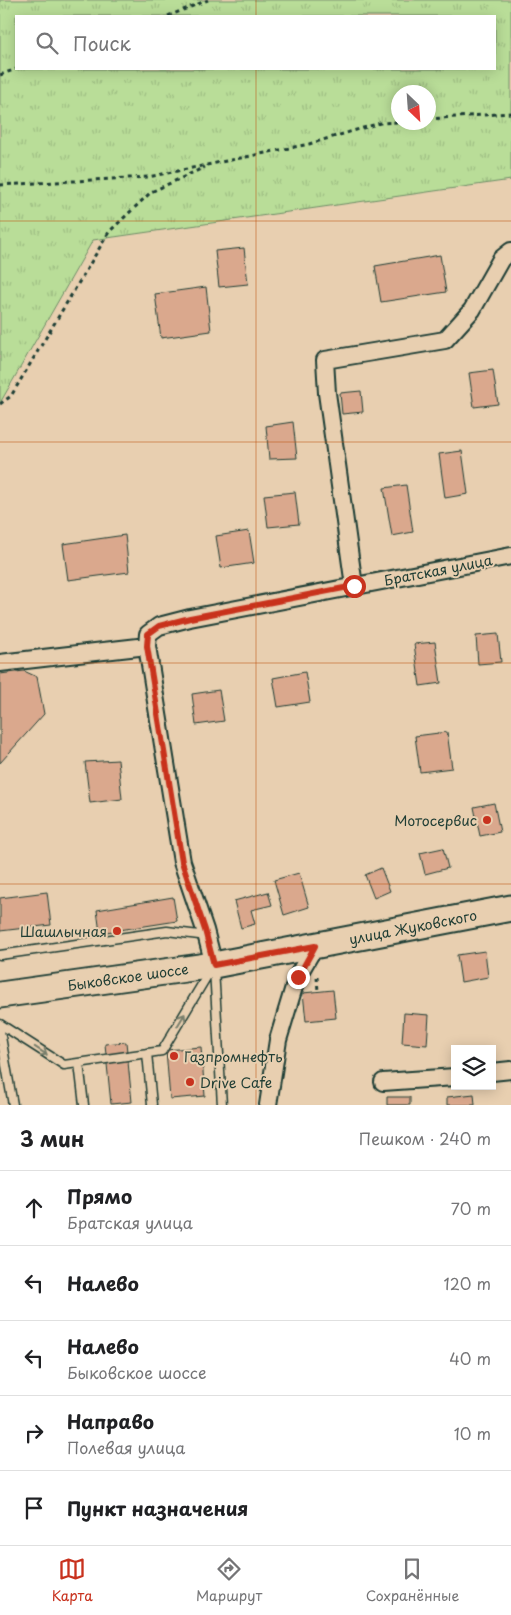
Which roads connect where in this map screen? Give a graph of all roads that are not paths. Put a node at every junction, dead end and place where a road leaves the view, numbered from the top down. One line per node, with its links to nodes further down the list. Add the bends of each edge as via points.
1 (511, 251): 3 (street, via 500,259 472,310 445,340 325,360)
2 (511, 556): 3 (street, Братская улица)
3 (354, 586): 4 (street, Братская улица, via 159,626 148,634)
4 (147, 646): 5 (street); 7 (street, via 182,862)
5 (0, 663)
6 (511, 908): 8 (main road, улица Жуковского)
7 (207, 936): 9 (lane, via 167,931); 10 (street)
8 (315, 946): 10 (main road, Быковское шоссе); 24 (street, via 298,977 278,1040)
9 (0, 955)
10 (214, 965): 11 (main road, Быковское шоссе); 14 (lane, one-way to 10, via 162,1051); 23 (lane)
11 (0, 995)
12 (0, 1024): 15 (lane, one-way to 15, via 64,1065)
13 (0, 1031): 20 (lane)
14 (147, 1053): 15 (lane); 22 (lane)
15 (79, 1063): 21 (lane)
16 (511, 1070): 17 (street)
17 (496, 1072)
18 (451, 1077): 19 (street)
19 (384, 1082)
20 (13, 1105)
21 (84, 1105)
22 (152, 1105)
23 (222, 1105)
24 (268, 1105)

